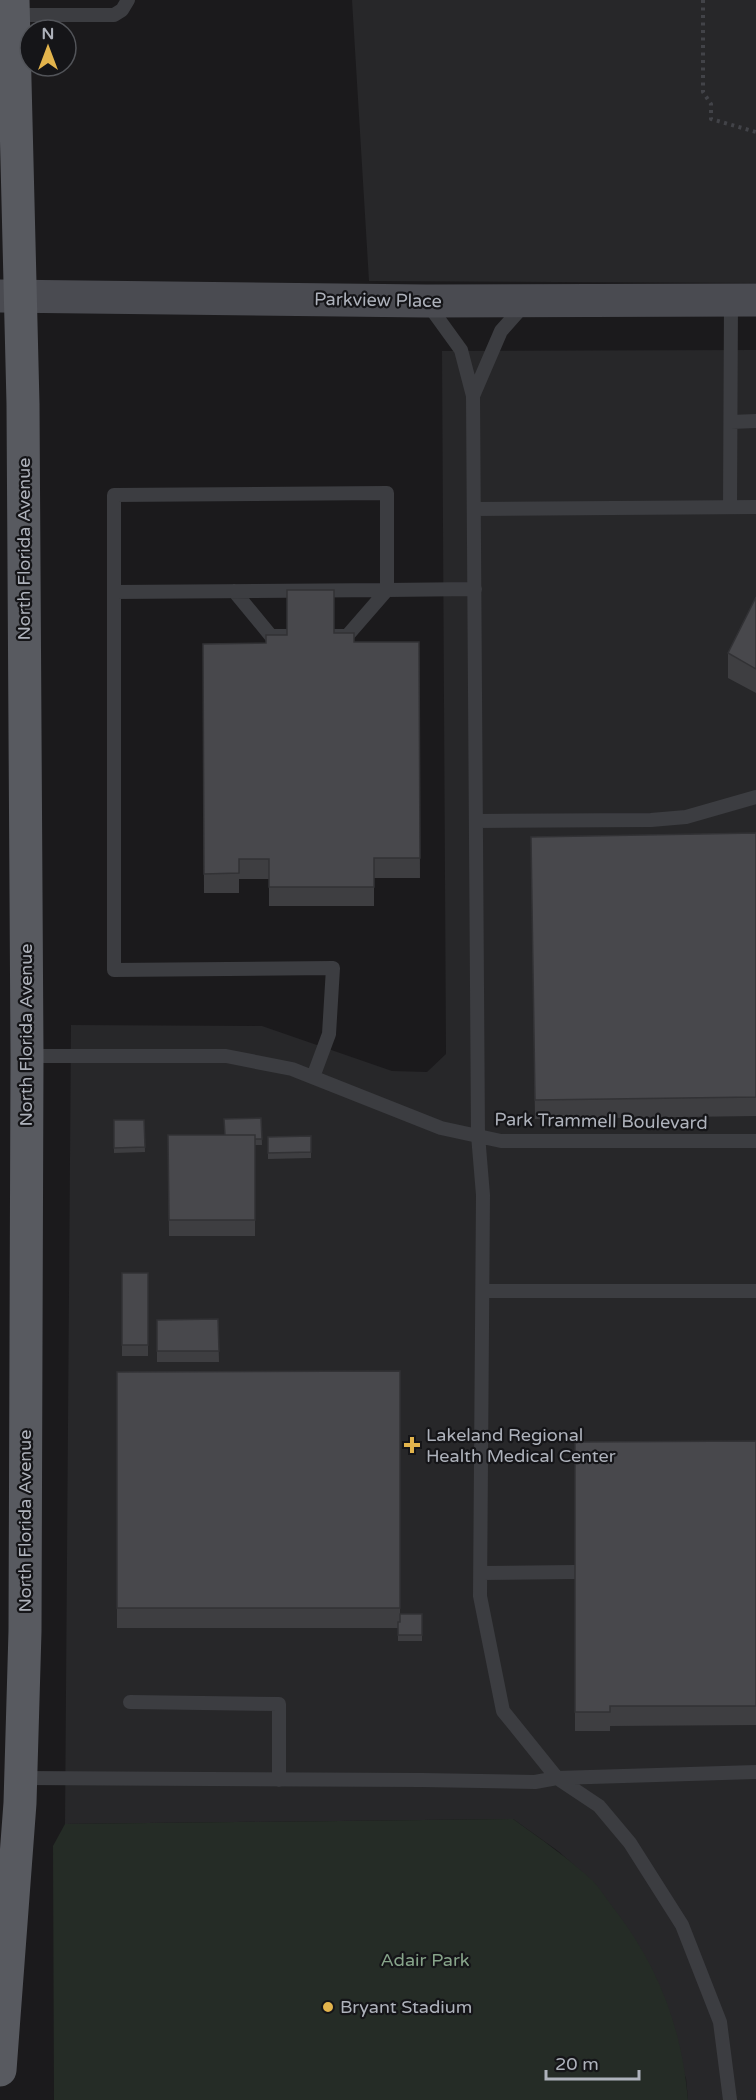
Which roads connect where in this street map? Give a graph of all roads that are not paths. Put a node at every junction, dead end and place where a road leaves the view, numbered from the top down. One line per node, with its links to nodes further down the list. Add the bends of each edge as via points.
1 (128, 0): 2 (lane, via 114,15)
2 (13, 8): 3 (main road, North Florida Avenue)
3 (10, 296): 6 (street, Parkview Place); 21 (main road, North Florida Avenue, via 23,404)
4 (529, 300): 5 (street, Parkview Place); 6 (street, Parkview Place); 7 (lane, via 501,331)
5 (743, 300): 9 (lane)
6 (426, 301): 7 (lane, via 461,350)
7 (473, 396): 12 (lane)
8 (756, 421): 9 (lane)
9 (731, 422): 10 (lane)
10 (730, 507): 11 (lane); 12 (lane)
11 (756, 507)
12 (475, 509): 13 (lane)
13 (475, 589): 14 (lane); 20 (lane)
14 (387, 590): 15 (lane); 16 (lane, via 387,493 114,495); 18 (lane, via 347,636)
15 (234, 591): 16 (lane); 17 (lane, via 271,636)
16 (114, 592): 22 (lane, via 114,970 333,968 329,1034)
17 (287, 636)
18 (334, 636)
19 (756, 797): 20 (lane, via 686,817)
20 (477, 821): 23 (lane)
21 (27, 1056): 22 (lane, Park Trammell Boulevard, via 226,1056); 31 (main road, North Florida Avenue)
22 (313, 1077): 23 (lane, Park Trammell Boulevard, via 441,1128)
23 (478, 1135): 24 (lane, Park Trammell Boulevard, via 501,1141); 26 (lane, via 483,1196)
24 (756, 1141)
25 (756, 1291): 26 (lane)
26 (483, 1292): 28 (lane)
27 (575, 1572): 28 (lane)
28 (481, 1573): 32 (lane, via 480,1596 503,1711)
29 (130, 1702): 33 (lane, via 279,1704)
30 (756, 1772): 32 (lane)
31 (21, 1778): 33 (lane); 34 (main road, North Florida Avenue)
32 (557, 1778): 33 (lane, via 536,1782); 35 (lane, via 599,1806 630,1843 682,1925 720,2022)
33 (279, 1780)
34 (0, 2070)
35 (730, 2100)

